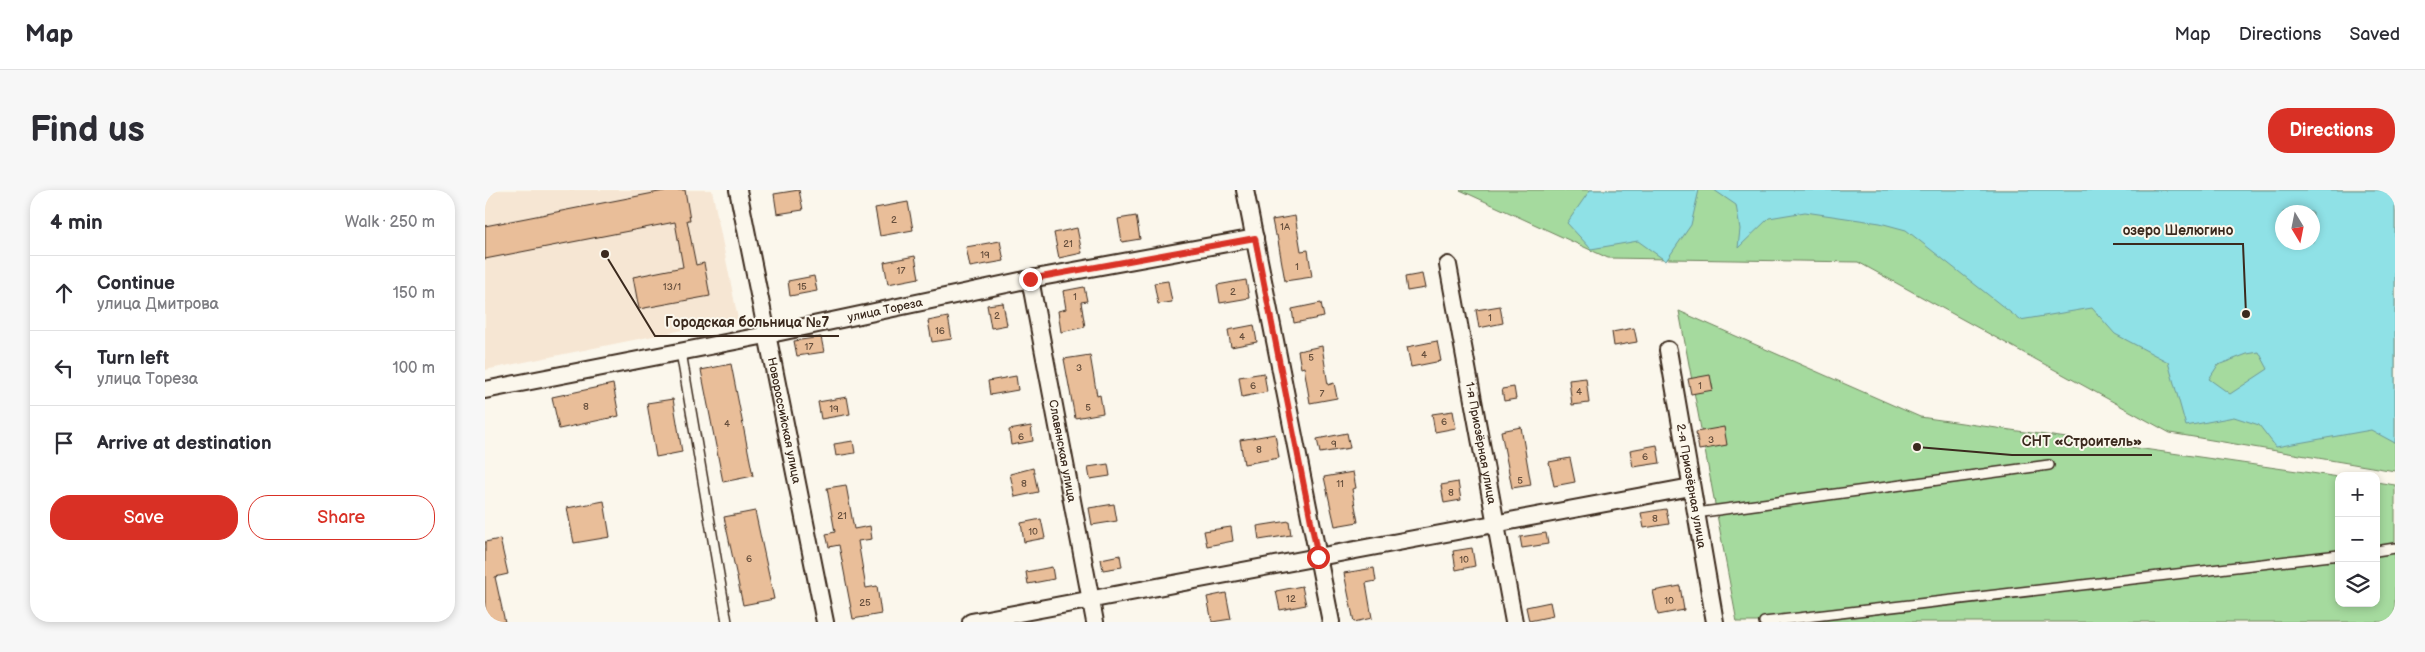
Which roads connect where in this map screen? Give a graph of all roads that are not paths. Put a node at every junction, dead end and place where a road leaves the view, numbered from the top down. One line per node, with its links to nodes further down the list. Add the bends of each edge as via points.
1 (738, 190): 6 (street, Новороссийская улица)
2 (1245, 190): 3 (street)
3 (1255, 238): 5 (street, улица Тореза); 17 (street)
4 (1448, 265): 13 (street, 1-я Приозёрная улица)
5 (1030, 279): 6 (street, улица Тореза); 18 (street, Славянская улица)
6 (766, 335): 8 (street, улица Тореза); 20 (street, Новороссийская улица)
7 (1668, 350): 11 (street, 2-я Приозёрная улица)
8 (681, 352): 9 (street, улица Тореза); 19 (lane)
9 (485, 390)
10 (2049, 465): 12 (lane)
11 (1691, 487): 12 (street, 2-я Приозёрная улица); 13 (street)
12 (1696, 512): 25 (street, 2-я Приозёрная улица)
13 (1496, 524): 17 (street); 24 (street, 1-я Приозёрная улица)
14 (2395, 548): 15 (lane)
15 (2380, 550)
16 (2335, 555): 26 (lane)
17 (1318, 557): 18 (street); 23 (street)
18 (1090, 600): 21 (street); 22 (street, Славянская улица)
19 (727, 622)
20 (825, 622)
21 (971, 622)
22 (1095, 622)
23 (1331, 622)
24 (1514, 622)
25 (1715, 622)
26 (1764, 622)

